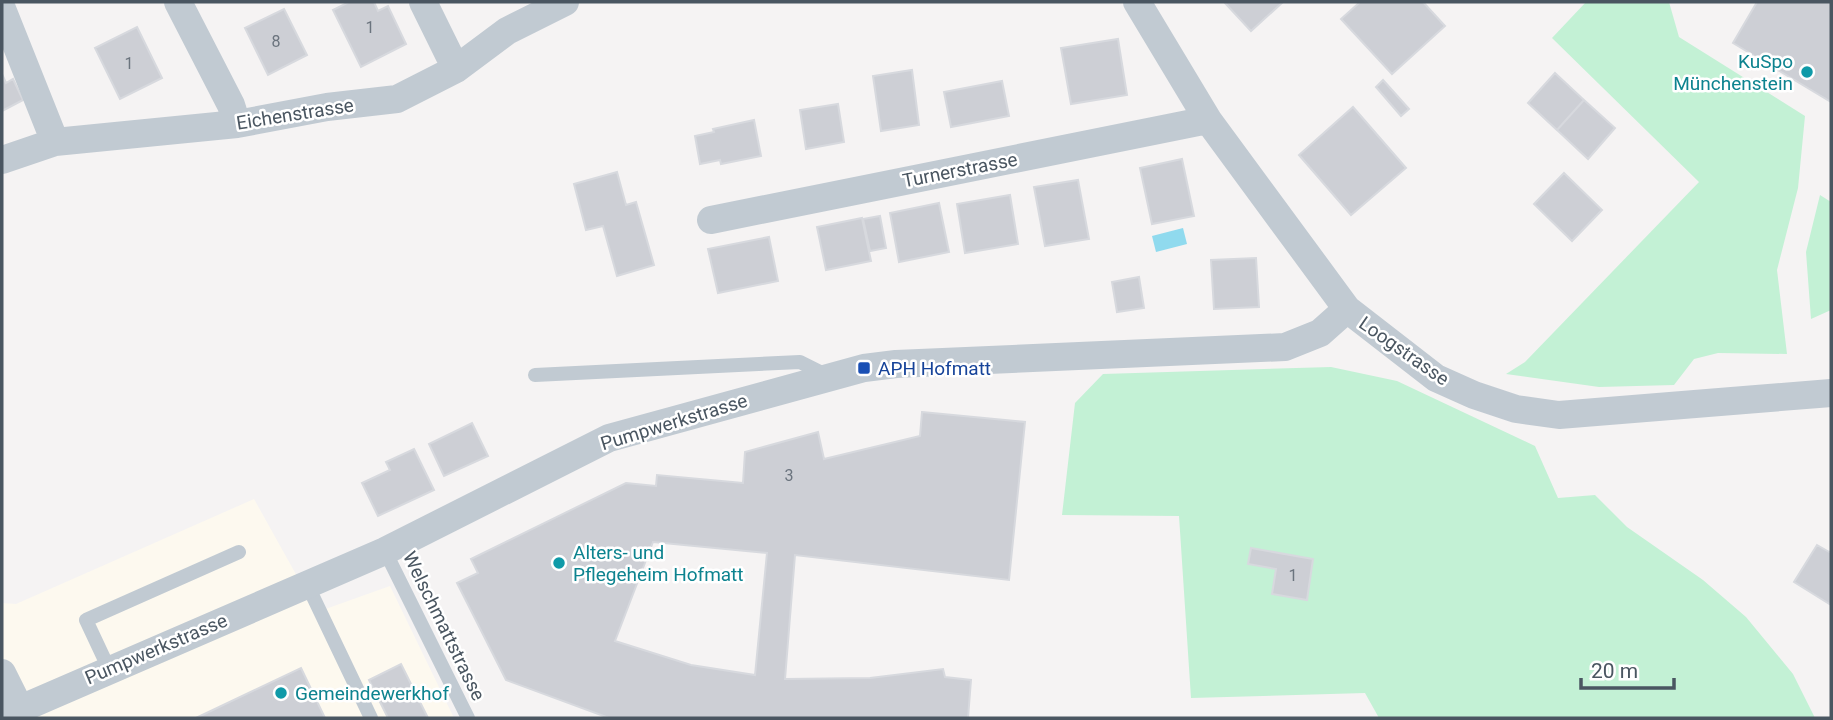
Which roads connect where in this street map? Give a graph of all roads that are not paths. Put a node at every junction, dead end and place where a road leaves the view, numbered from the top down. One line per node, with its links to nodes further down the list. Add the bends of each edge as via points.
1 (178, 2): 8 (street, via 232,105)
2 (423, 2): 6 (street)
3 (565, 2): 6 (street, Eichenstrasse, via 507,31)
4 (1137, 2): 7 (street, Loogstrasse)
5 (2, 9): 9 (street)
6 (456, 69): 8 (street, Eichenstrasse, via 397,99)
7 (1208, 120): 11 (street, Turnerstrasse); 12 (street, Loogstrasse)
8 (237, 124): 9 (street, Eichenstrasse)
9 (55, 142): 10 (street, Eichenstrasse)
10 (2, 160)
11 (711, 220)
12 (1347, 309): 14 (street, Pumpwerkstrasse, via 1320,333 1285,347 896,364); 15 (street, Loogstrasse, via 1436,378 1516,409 1559,415 1607,413)
13 (536, 375): 14 (lane, via 800,362)
14 (832, 378): 16 (street, Pumpwerkstrasse, via 609,438)
15 (1831, 393)
16 (385, 551): 18 (street, Pumpwerkstrasse); 23 (lane, Welschmattstrasse)
17 (239, 552): 19 (lane, via 86,620)
18 (307, 584): 19 (street, Pumpwerkstrasse); 22 (lane)
19 (109, 669): 21 (street, Pumpwerkstrasse)
20 (2, 673): 21 (street)
21 (7, 715)
22 (371, 718)
23 (468, 718)

